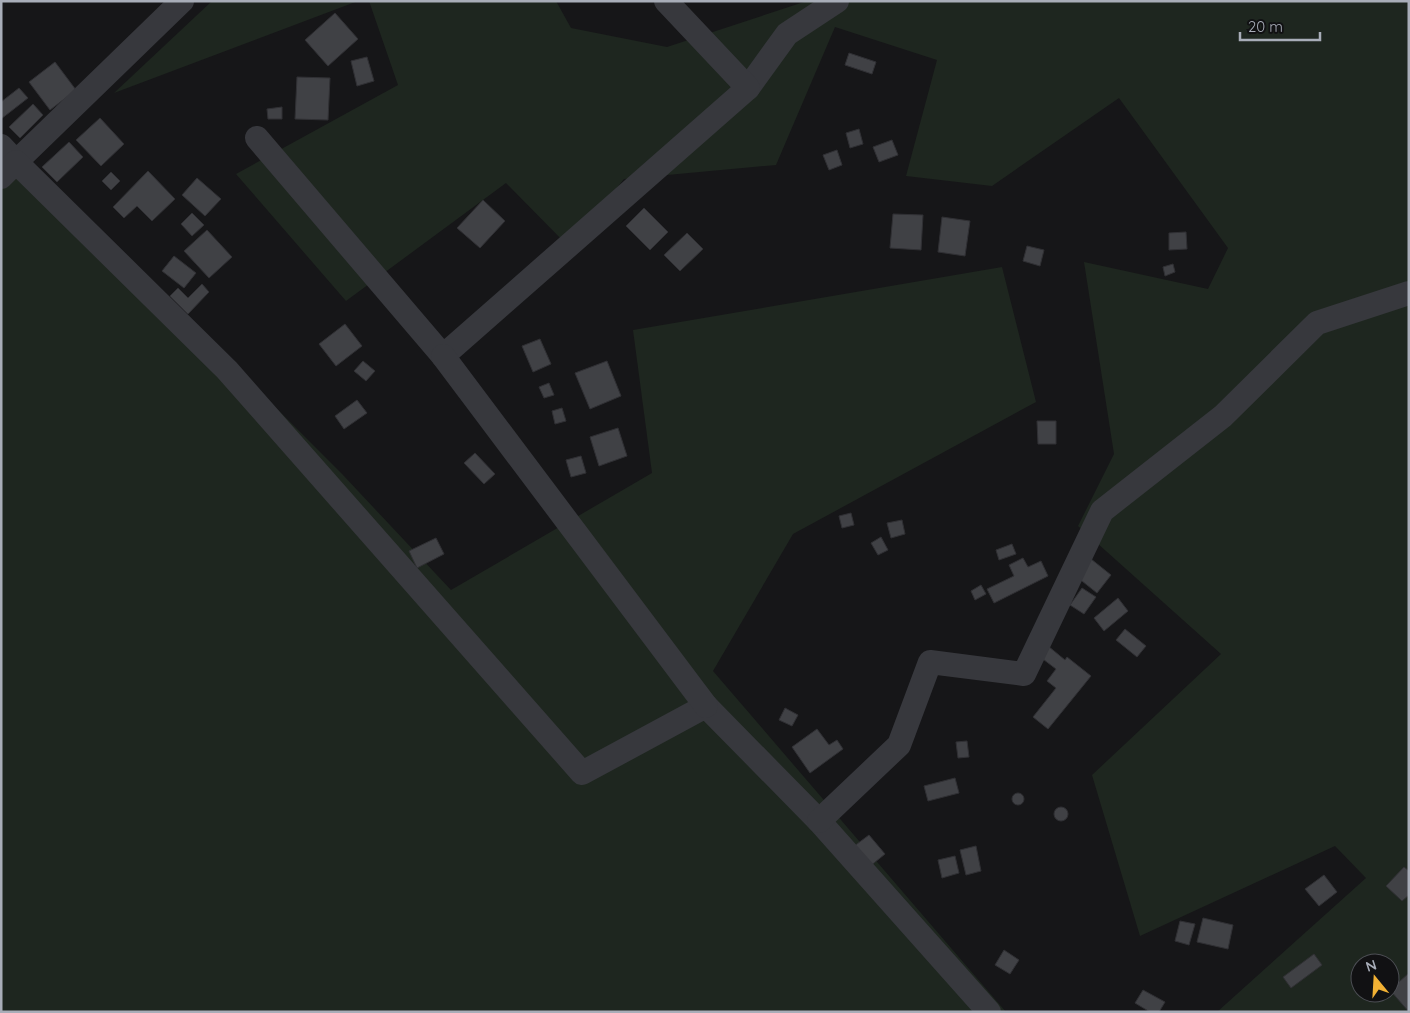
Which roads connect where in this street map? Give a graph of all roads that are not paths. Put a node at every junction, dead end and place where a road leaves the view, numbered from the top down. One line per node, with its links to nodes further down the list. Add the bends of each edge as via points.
1 (182, 1): 6 (street)
2 (666, 1): 4 (street)
3 (837, 1): 4 (street, via 787,34)
4 (748, 88): 8 (street)
5 (257, 138): 8 (street)
6 (6, 162): 9 (street, via 227,370 582,773)
7 (1409, 293): 10 (street, via 1318,323 1223,416 1102,511 1024,674 930,662 899,745)
8 (444, 356): 9 (street)
9 (706, 706): 10 (street)
10 (819, 821): 11 (street)
11 (989, 1012)

